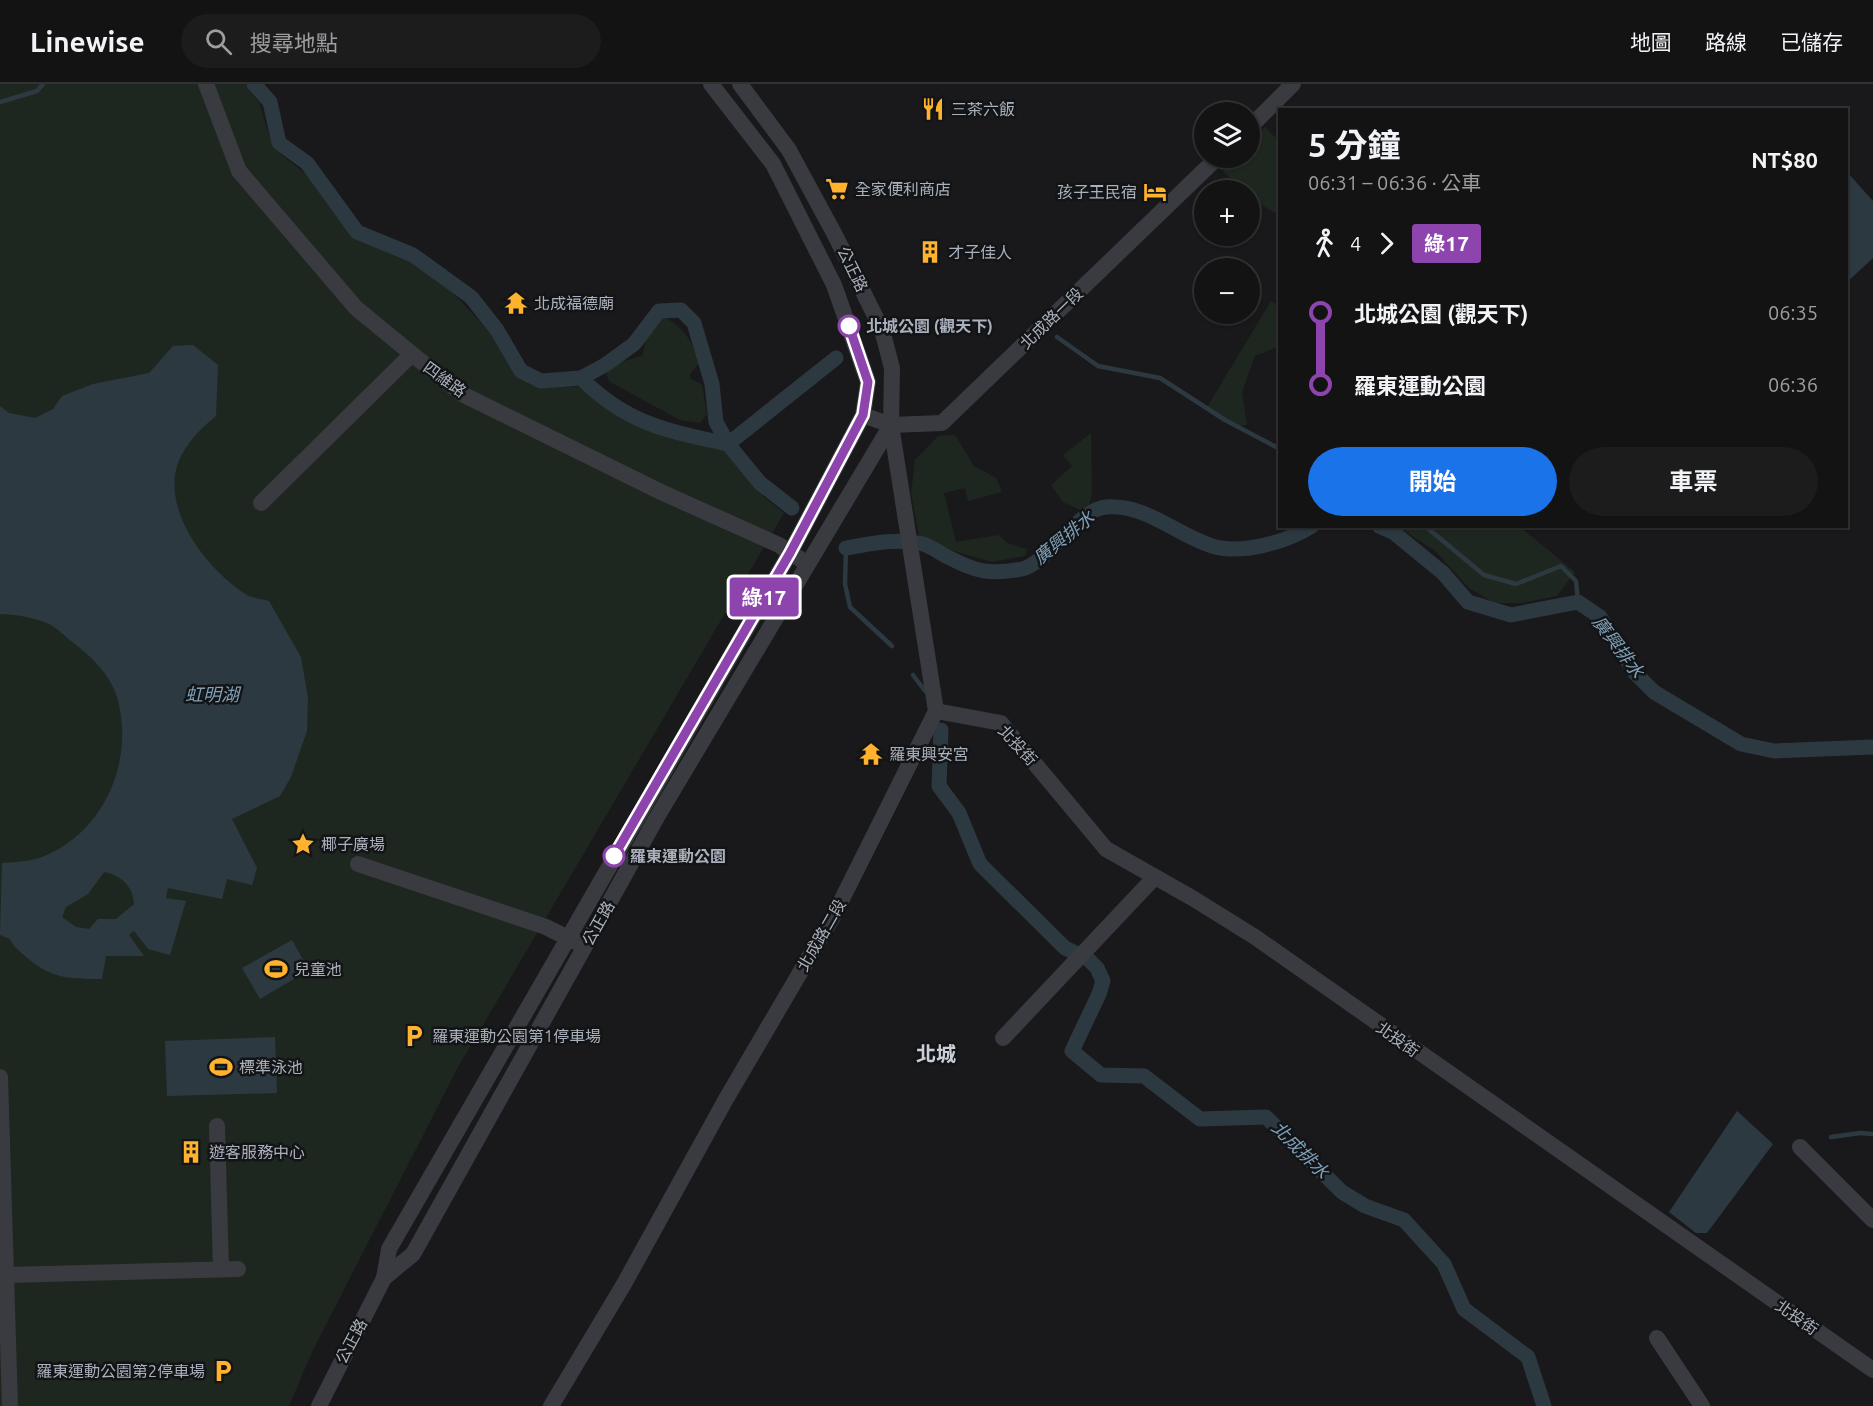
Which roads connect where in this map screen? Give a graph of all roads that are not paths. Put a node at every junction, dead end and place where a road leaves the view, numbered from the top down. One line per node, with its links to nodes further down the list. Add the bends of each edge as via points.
1 (206, 84): 7 (street, 四維路, via 239,171 356,308)
2 (711, 84): 8 (street, 公正路, via 773,164 834,285 868,382)
3 (740, 84): 9 (street, 公正路, via 789,150 882,330 892,368)
4 (1293, 84): 5 (street)
5 (1260, 117)
6 (1207, 168): 9 (street, 北成路一段, via 942,423)
7 (412, 354): 10 (street); 11 (street, 四維路, via 462,394)
8 (863, 415): 9 (street, 北成路一段); 11 (street, 公正路)
9 (891, 424): 12 (street, 公正路); 13 (street)
10 (261, 504)
11 (790, 553): 12 (street); 16 (street, 公正路)
12 (808, 564): 17 (street, 公正路)
13 (936, 711): 15 (street, 北投街, via 1001,723 1106,849); 29 (street, 北成路二段, via 835,913)
14 (358, 864): 16 (street, via 546,927)
15 (1154, 878): 18 (street); 26 (street, 北投街, via 1255,938)
16 (568, 938): 17 (street); 24 (street, 公正路, via 389,1249)
17 (585, 947): 24 (street, 公正路, via 413,1254)
18 (1003, 1038)
19 (0, 1077): 23 (street)
20 (218, 1126): 23 (street, via 230,1269)
21 (1800, 1147): 22 (street)
22 (1873, 1220)
23 (6, 1275): 27 (street)
24 (384, 1278): 28 (street, 公正路)
25 (1657, 1338): 30 (street)
26 (1873, 1370)
27 (10, 1406)
28 (319, 1406)
29 (551, 1406)
30 (1702, 1406)

